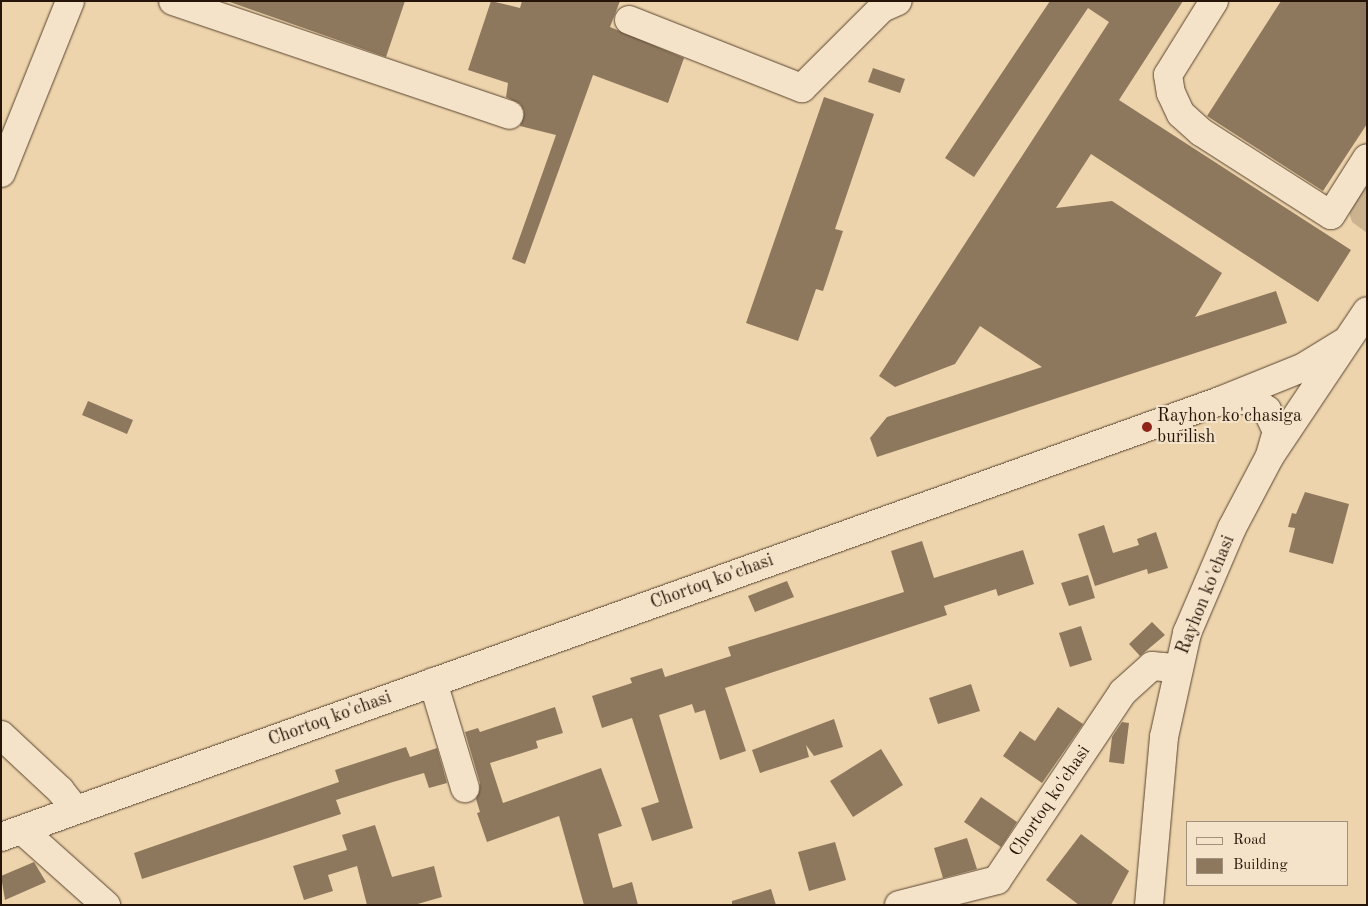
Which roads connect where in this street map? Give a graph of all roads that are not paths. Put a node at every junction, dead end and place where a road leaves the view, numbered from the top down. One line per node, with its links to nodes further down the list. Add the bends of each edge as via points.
1 (70, 1): 8 (street)
2 (174, 1): 6 (street)
3 (898, 1): 5 (street, via 882,8 802,88)
4 (1214, 1): 7 (street, via 1168,75 1170,93 1181,114 1201,132 1331,215)
5 (629, 20)
6 (509, 114)
7 (1367, 158)
8 (1, 173)
9 (1367, 311): 10 (street, Rayhon ko'chasi)
10 (1343, 343): 11 (street, Chortoq ko'chasi, via 1304,367); 12 (street, Rayhon ko'chasi)
11 (1220, 401): 12 (street, via 1247,399 1267,410 1277,431); 14 (street, Chortoq ko'chasi)
12 (1270, 456): 13 (street, Rayhon ko'chasi, via 1200,599)
13 (1177, 668): 19 (street, Chortoq ko'chasi, via 1152,666 1123,692); 23 (street, Rayhon ko'chasi, via 1164,737)
14 (433, 682): 16 (street); 17 (street, Chortoq ko'chasi)
15 (1, 735): 17 (street, via 60,790)
16 (466, 788)
17 (75, 809): 18 (street, Chortoq ko'chasi)
18 (11, 833): 20 (street, Chortoq ko'chasi)
19 (997, 880): 21 (street); 22 (street, Chortoq ko'chasi)
20 (106, 905)
21 (899, 905)
22 (984, 905)
23 (1148, 905)

